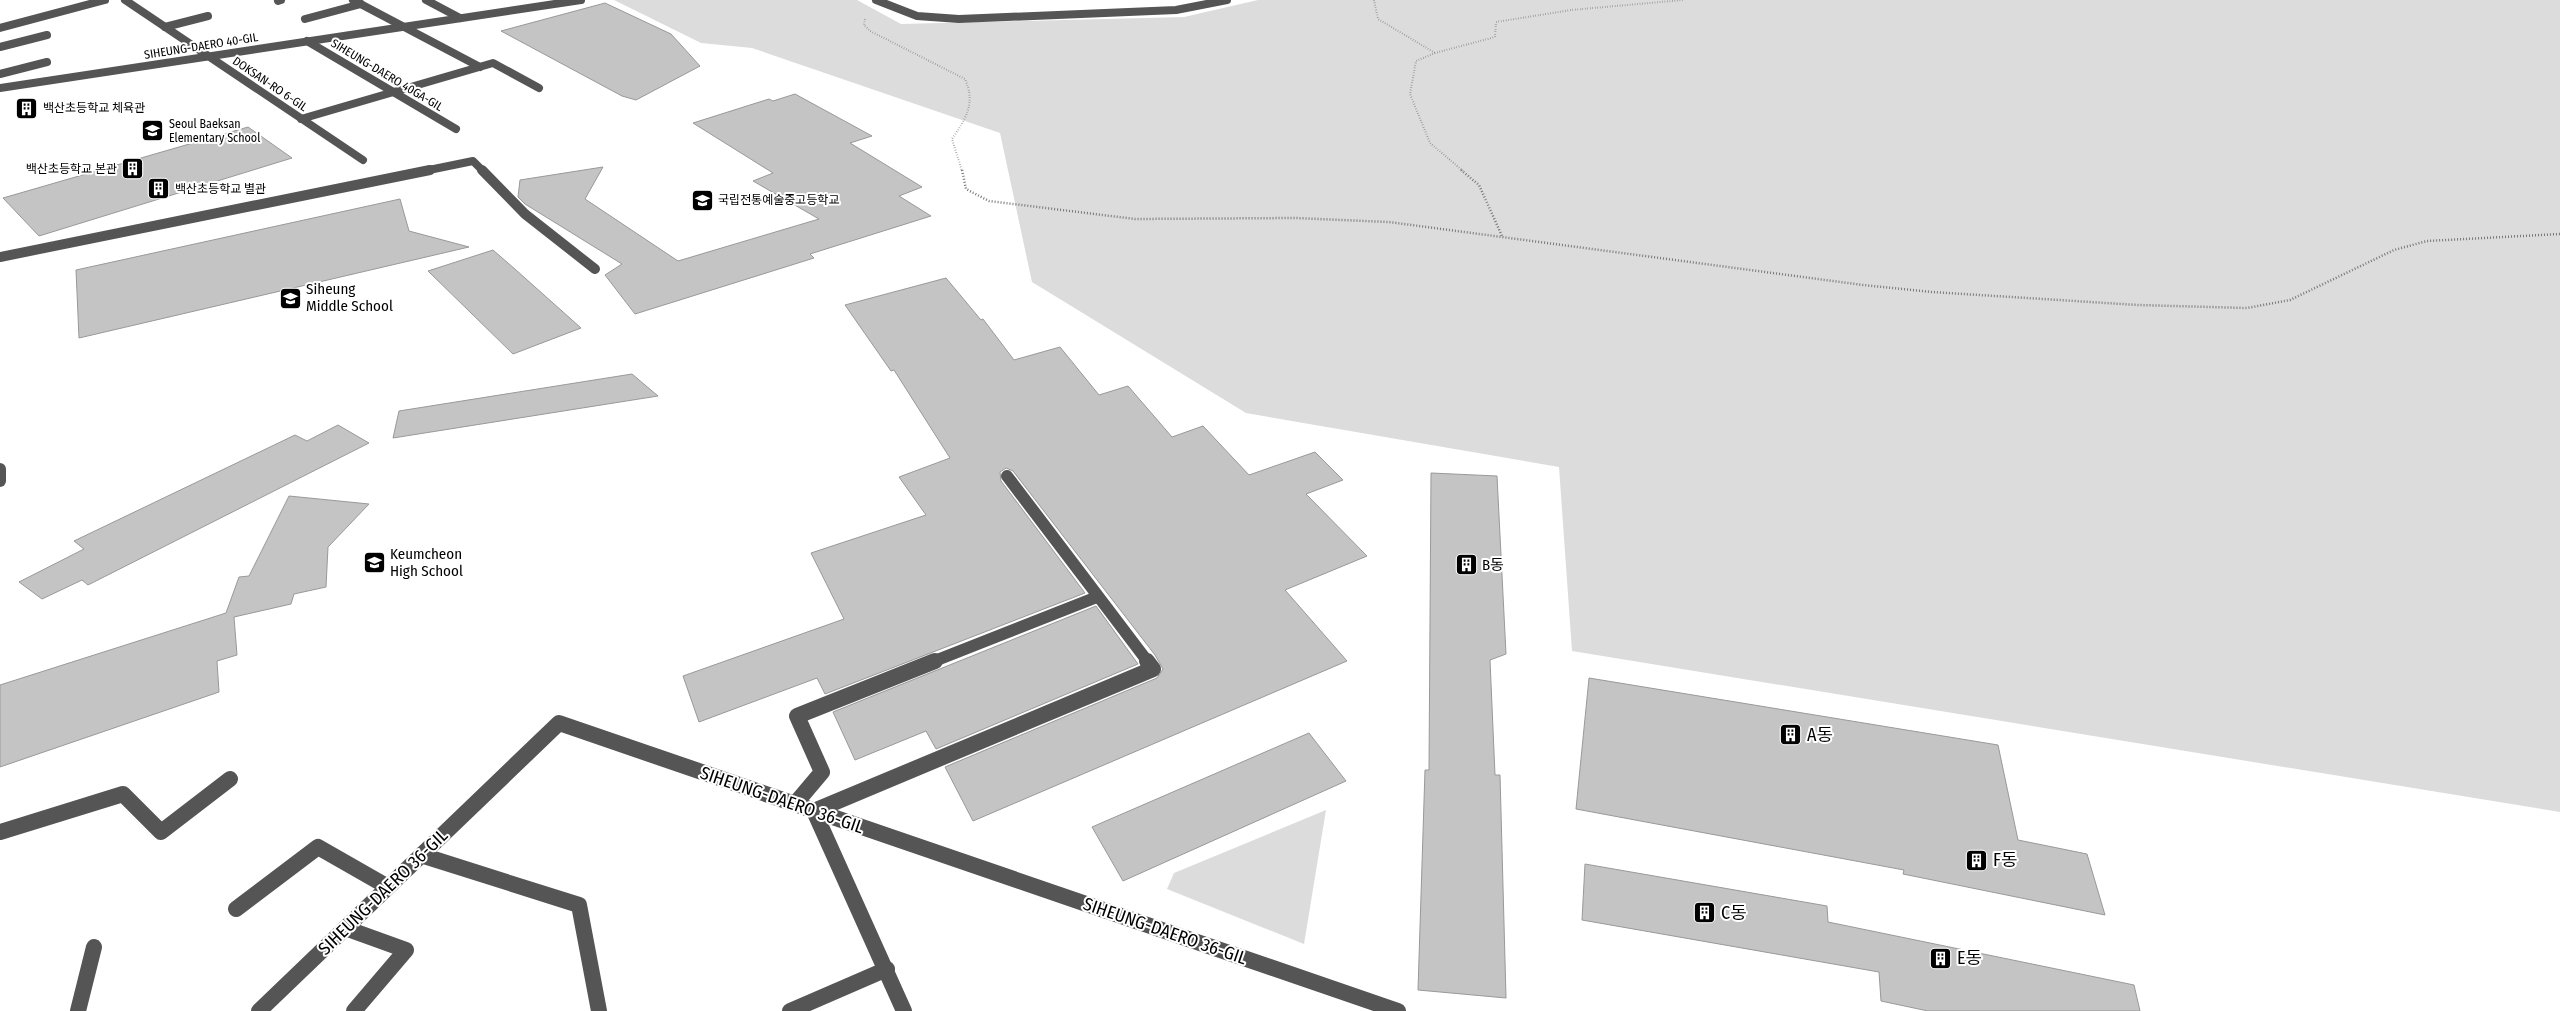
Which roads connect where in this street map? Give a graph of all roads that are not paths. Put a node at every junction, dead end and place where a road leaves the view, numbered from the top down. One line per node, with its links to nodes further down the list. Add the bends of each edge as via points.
1 (105, 0): 14 (street)
2 (125, 0): 13 (street, DOKSAN-RO 6-GIL)
3 (353, 0): 8 (street)
4 (426, 0): 10 (street)
5 (581, 0): 10 (street, SIHEUNG-DAERO 40-GIL)
6 (877, 0): 7 (street, via 904,14 927,19 1176,10)
7 (1227, 0)
8 (362, 4): 11 (street); 12 (street)
9 (208, 16): 13 (street)
10 (460, 18): 12 (street, SIHEUNG-DAERO 40-GIL)
11 (305, 19)
12 (405, 26): 16 (street, SIHEUNG-DAERO 40-GIL); 20 (street)
13 (165, 27): 18 (street, DOKSAN-RO 6-GIL)
14 (0, 28)
15 (47, 35): 17 (street)
16 (307, 40): 18 (street, SIHEUNG-DAERO 40-GIL); 24 (street, SIHEUNG-DAERO 40GA-GIL)
17 (0, 47)
18 (208, 56): 22 (street, SIHEUNG-DAERO 40-GIL); 25 (street, DOKSAN-RO 6-GIL)
19 (47, 62): 21 (street)
20 (480, 67): 23 (street, via 494,63); 24 (street)
21 (0, 74)
22 (0, 88)
23 (539, 88)
24 (394, 92): 25 (street); 26 (street, SIHEUNG-DAERO 40GA-GIL)
25 (301, 119): 27 (street, DOKSAN-RO 6-GIL)
26 (456, 129)
27 (363, 160)
28 (0, 257): 29 (street, via 473,161 525,214)
29 (595, 269)
30 (0, 469): 32 (street)
31 (1007, 476): 33 (street)
32 (0, 481)
33 (1097, 597): 35 (street, via 797,716 822,772); 36 (street, via 1153,669)
34 (230, 779): 37 (street, via 161,832 123,794)
35 (794, 804): 36 (street, SIHEUNG-DAERO 36-GIL); 38 (street, SIHEUNG-DAERO 36-GIL, via 558,723)
36 (814, 811): 43 (street); 50 (street, SIHEUNG-DAERO 36-GIL)
37 (0, 832)
38 (421, 855): 39 (street, SIHEUNG-DAERO 36-GIL); 47 (street, via 579,905)
39 (388, 887): 40 (street, via 318,847); 41 (street, SIHEUNG-DAERO 36-GIL)
40 (236, 909)
41 (345, 928): 45 (street, SIHEUNG-DAERO 36-GIL); 46 (street, via 406,950)
42 (94, 948): 44 (street)
43 (887, 969): 48 (street); 49 (street)
44 (78, 1011)
45 (259, 1011)
46 (354, 1011)
47 (599, 1011)
48 (790, 1011)
49 (904, 1011)
50 (1398, 1011)

